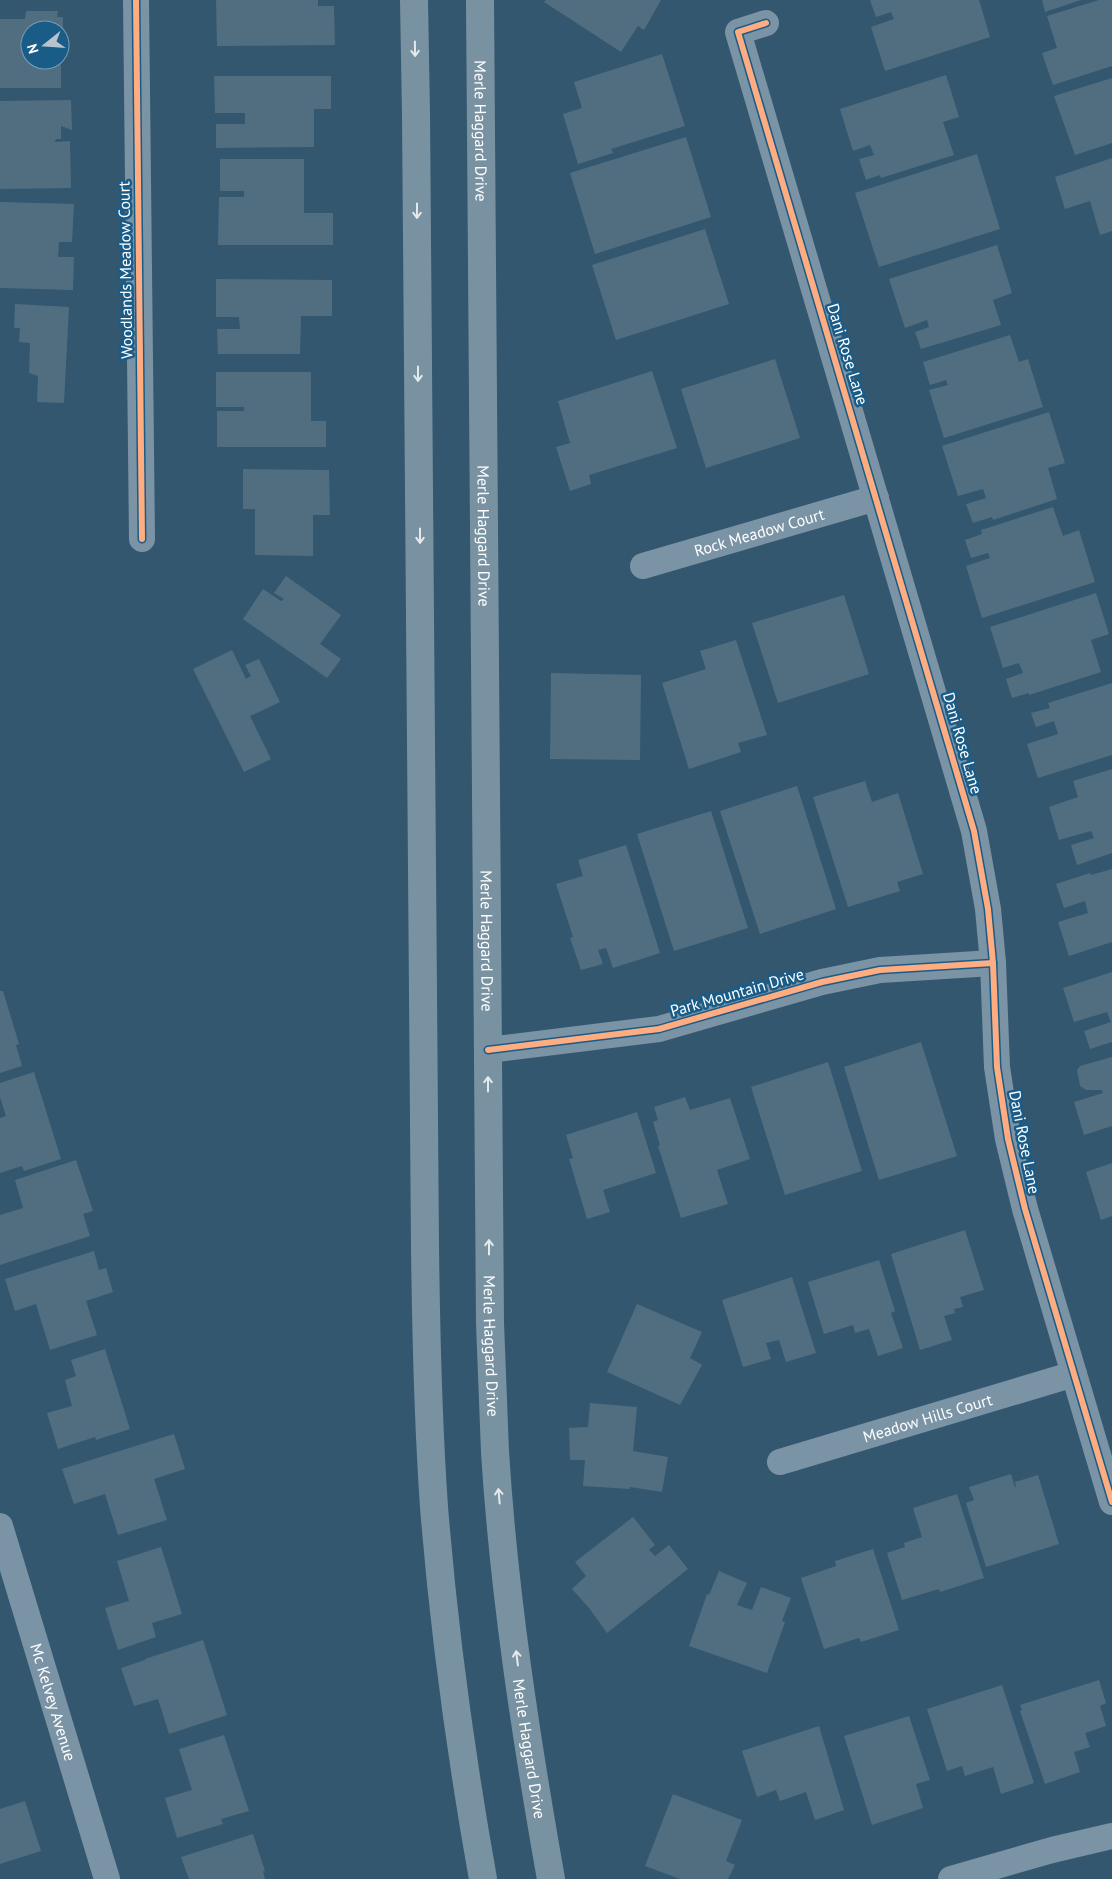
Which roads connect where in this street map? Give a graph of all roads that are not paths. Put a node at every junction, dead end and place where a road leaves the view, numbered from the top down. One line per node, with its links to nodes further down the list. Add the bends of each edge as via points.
1 (136, 0): 6 (street, Woodlands Meadow Court)
2 (414, 0): 16 (main road, one-way to 16, via 428,1400 434,1508 456,1712)
3 (480, 0): 9 (main road, Merle Haggard Drive)
4 (766, 23): 5 (street, Dani Rose Lane, via 738,32)
5 (876, 498): 7 (street, Rock Meadow Court); 8 (street, Dani Rose Lane, via 974,831 988,909)
6 (142, 539)
7 (643, 566)
8 (993, 963): 9 (street, Park Mountain Drive, via 880,970 822,982 659,1029); 10 (street, Dani Rose Lane, via 998,1067 1008,1139 1025,1209)
9 (488, 1050): 17 (main road, Merle Haggard Drive, one-way to 9, via 520,1685 495,1452 490,1323)
10 (1074, 1374): 11 (street, Meadow Hills Court); 12 (street, Dani Rose Lane)
11 (780, 1462)
12 (1112, 1502)
13 (0, 1526): 15 (street, Mc Kelvey Avenue)
14 (1112, 1836): 18 (street)
15 (107, 1879)
16 (483, 1879)
17 (551, 1879)
18 (951, 1879)

